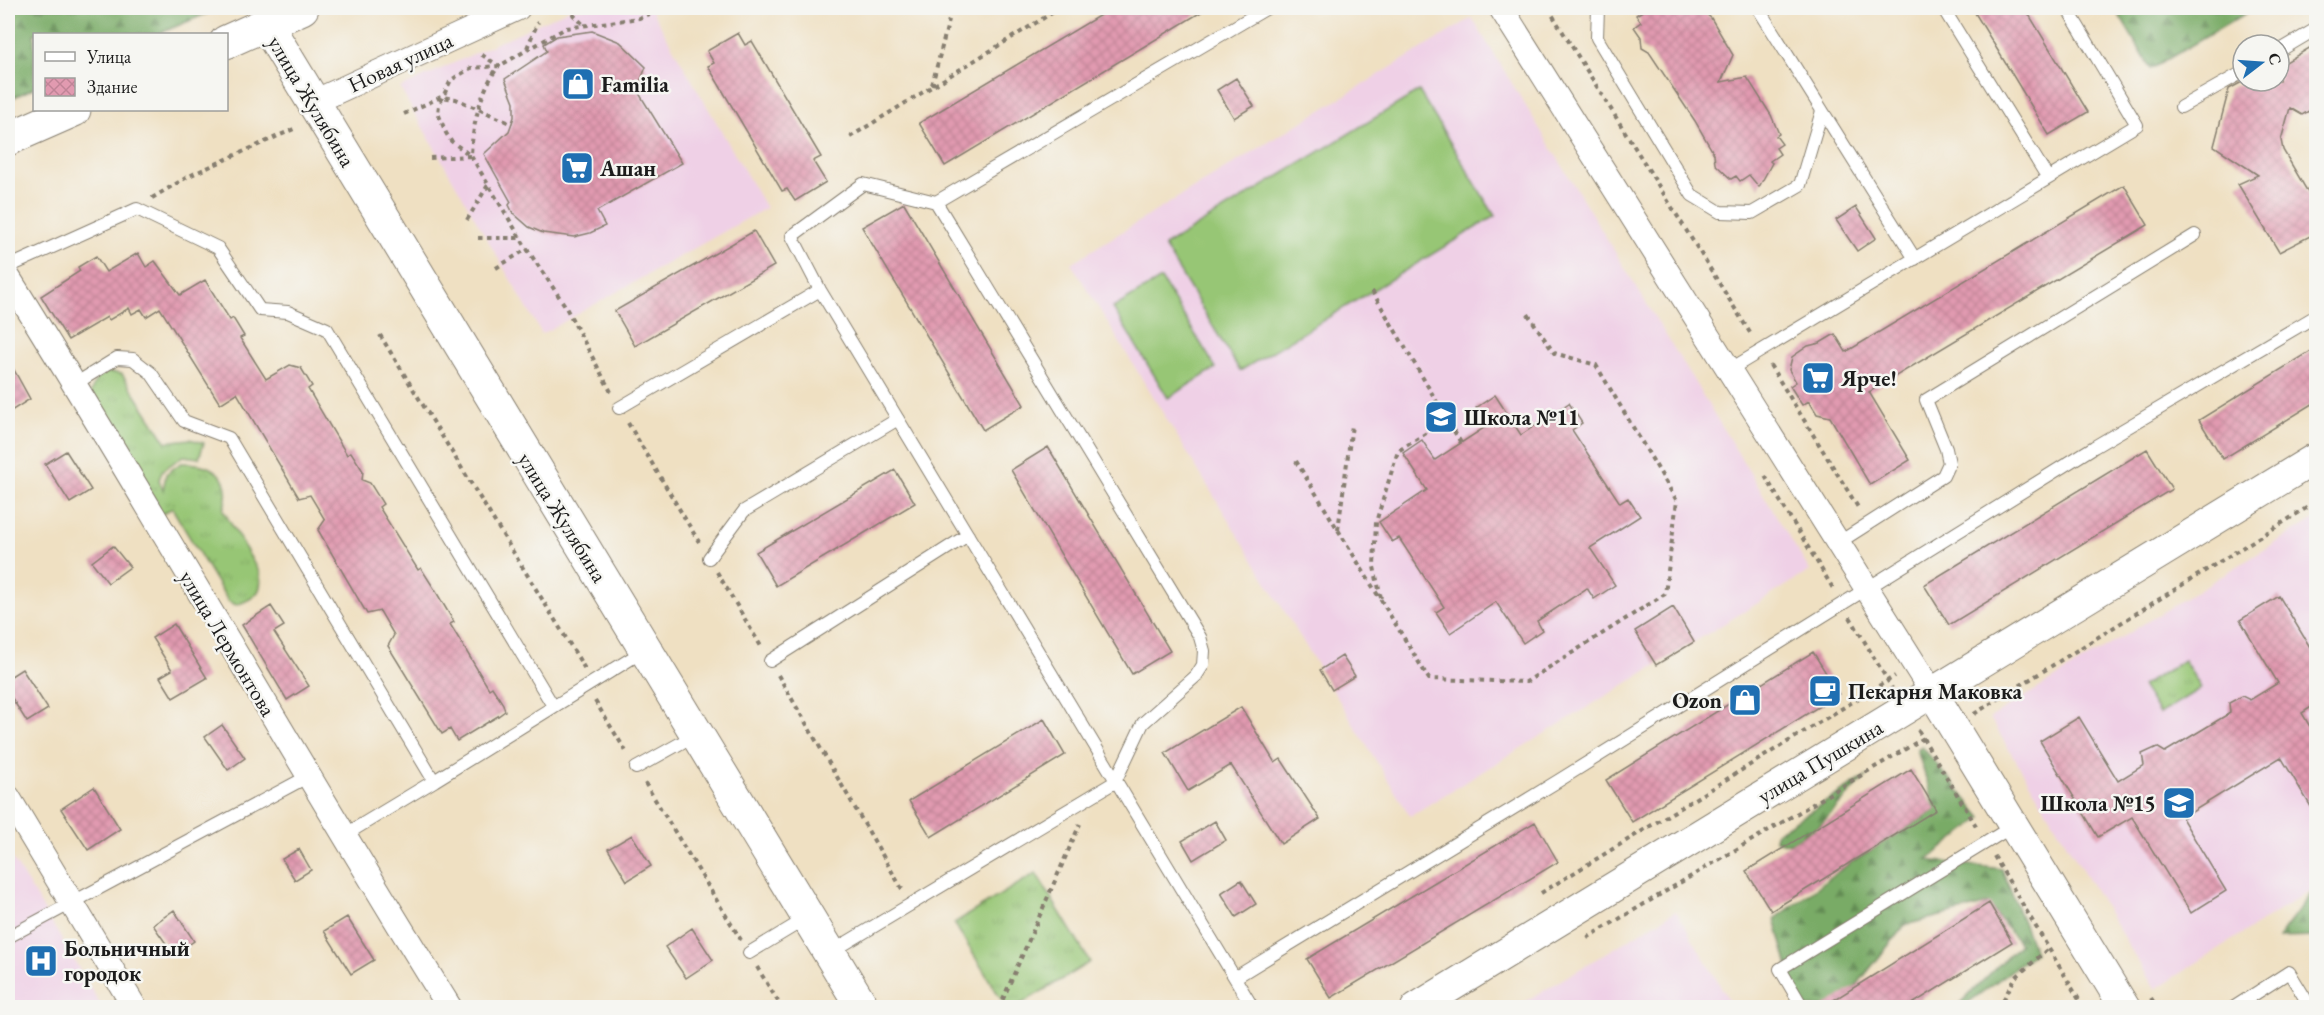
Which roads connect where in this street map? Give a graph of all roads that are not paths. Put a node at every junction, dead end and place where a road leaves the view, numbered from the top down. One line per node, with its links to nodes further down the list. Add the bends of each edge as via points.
1 (302, 8): 9 (main road)
2 (518, 8): 15 (street, Новая улица)
3 (1267, 8): 20 (lane)
4 (1501, 8): 27 (street)
5 (1598, 8): 17 (lane, via 1597,38 1692,195 1720,212 1752,213 1800,184)
6 (1758, 8): 17 (lane)
7 (1943, 8): 19 (lane)
8 (2067, 8): 19 (lane, via 2137,124)
9 (266, 24): 11 (main road); 15 (main road, улица Жулябина)
10 (2316, 29): 12 (lane)
11 (228, 41)
12 (2291, 44)
13 (2231, 79): 14 (lane)
14 (2181, 107)
15 (317, 109): 36 (main road, улица Жулябина)
16 (72, 111): 18 (main road)
17 (1822, 111): 22 (lane)
18 (8, 139)
19 (2048, 178): 22 (lane)
20 (936, 202): 25 (lane, via 862,184 792,236); 44 (lane, via 1200,638 1203,665 1196,676 1143,723)
21 (2195, 235): 33 (lane, via 1926,400 1946,448 1949,463 1943,476)
22 (1915, 259): 27 (lane)
23 (8, 267): 39 (lane, via 137,209 218,248 260,310 288,312 327,329)
24 (8, 277): 28 (street, улица Лермонтова)
25 (820, 290): 29 (lane); 30 (lane)
26 (2316, 316): 35 (lane)
27 (1729, 370): 33 (street)
28 (75, 384): 42 (street, улица Лермонтова); 43 (lane, via 117,358 133,359 151,372 184,421 229,438)
29 (619, 408)
30 (898, 418): 32 (lane); 34 (lane, via 744,511)
31 (2316, 458): 38 (street, улица Пушкина)
32 (968, 536): 37 (lane); 44 (lane)
33 (1838, 543): 35 (street)
34 (709, 558)
35 (1866, 588): 38 (street); 53 (lane, via 1558,782)
36 (646, 649): 39 (lane); 40 (main road, улица Жулябина)
37 (770, 661)
38 (1932, 692): 46 (street); 59 (street, улица Пушкина)
39 (554, 706): 43 (lane)
40 (698, 734): 41 (lane); 49 (main road, улица Жулябина)
41 (636, 768)
42 (307, 777): 47 (street, улица Лермонтова); 48 (lane)
43 (434, 781): 47 (lane)
44 (1115, 782): 52 (lane); 53 (lane)
45 (8, 797): 48 (street)
46 (2013, 826): 54 (street); 60 (lane, via 1780,969)
47 (343, 836): 56 (street, улица Лермонтова)
48 (72, 903): 50 (lane); 55 (street)
49 (808, 917): 51 (lane); 52 (main road, улица Жулябина)
50 (8, 937)
51 (749, 953)
52 (830, 953): 57 (main road, улица Жулябина)
53 (1236, 977): 58 (lane)
54 (2121, 1006)
55 (135, 1008)
56 (450, 1008)
57 (863, 1008)
58 (1253, 1008)
59 (1416, 1008)
60 (1803, 1008)
61 (2233, 1008): 62 (lane, via 2289,972)
62 (2311, 1008)

